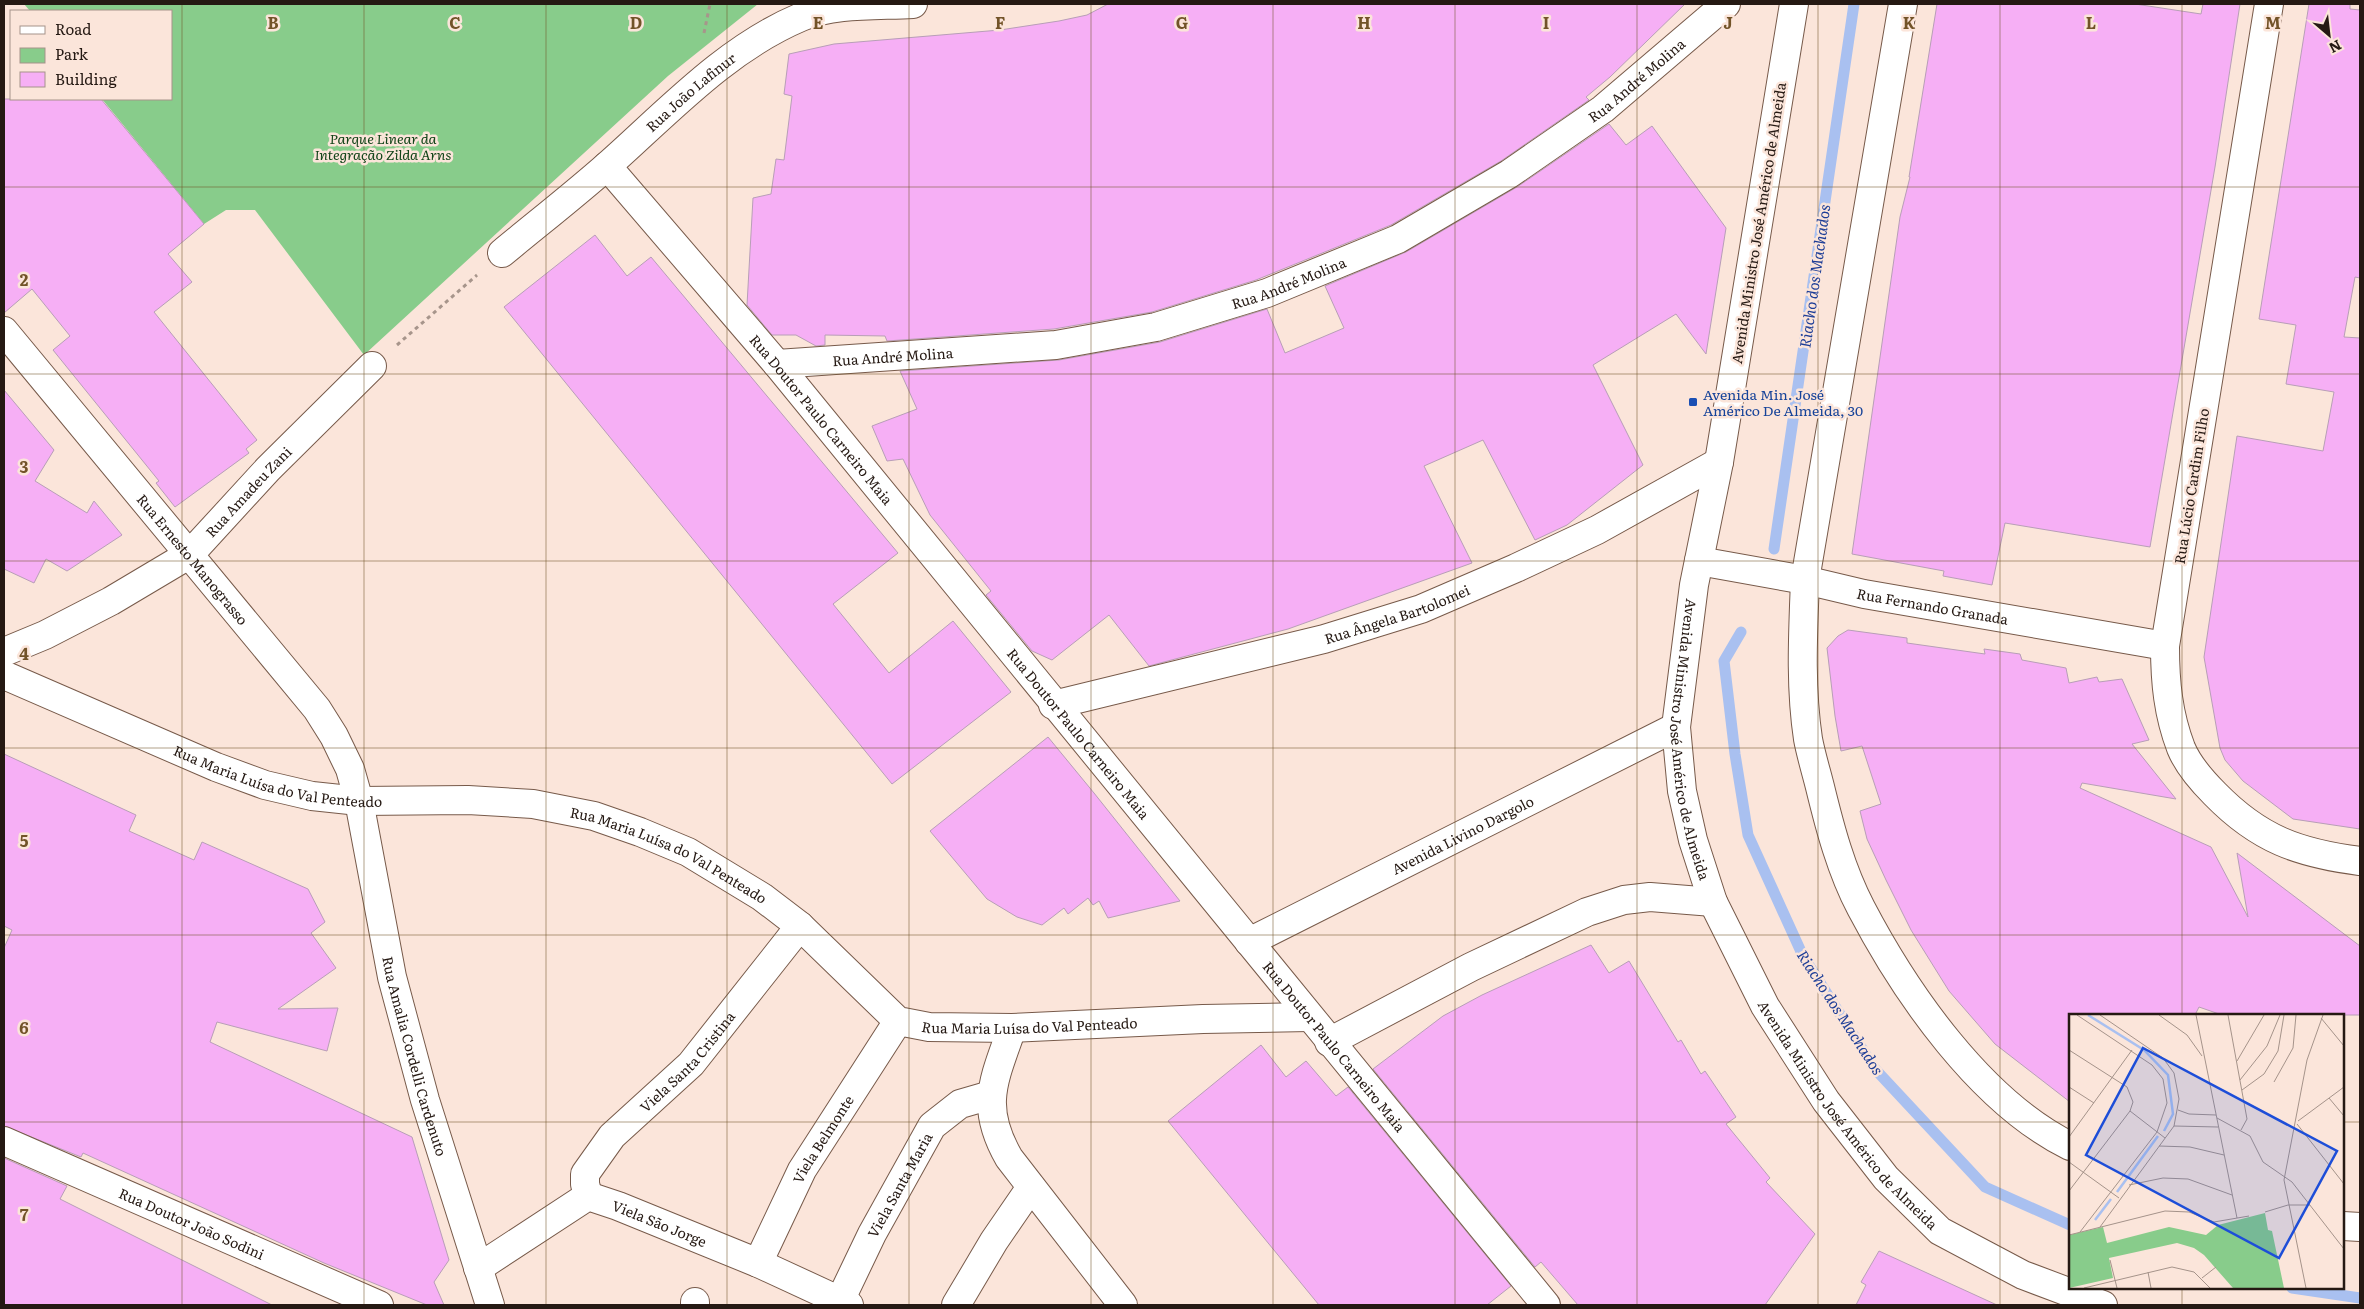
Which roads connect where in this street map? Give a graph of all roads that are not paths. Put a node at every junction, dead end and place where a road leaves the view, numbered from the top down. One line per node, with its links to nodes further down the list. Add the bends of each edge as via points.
1 (913, 4): 6 (street, Rua João Lafinur, via 832,10 802,17 762,37 693,88)
2 (1726, 4): 9 (street, Rua André Molina, via 1603,109 1509,174 1398,238 1266,293 1156,327 1056,345)
3 (1794, 4): 11 (street, Avenida Ministro José Américo de Almeida)
4 (1903, 4): 14 (street)
5 (2269, 4): 15 (street, Rua Lúcio Cardim Filho)
6 (607, 166): 7 (street, Rua João Lafinur); 9 (street, Rua Doutor Paulo Carneiro Maia)
7 (502, 253)
8 (4, 331): 12 (street, Rua Ernesto Manograsso)
9 (777, 364): 18 (street, Rua Doutor Paulo Carneiro Maia)
10 (372, 366): 12 (street, Rua Amadeu Zani, via 268,469)
11 (1719, 462): 13 (street, Avenida Ministro José Américo de Almeida); 18 (street, Rua Ângela Bartolomei, via 1597,530 1421,609 1324,639)
12 (190, 554): 16 (street, Rua Amadeu Zani, via 103,605); 20 (street, Rua Ernesto Manograsso, via 316,709 350,769)
13 (1699, 561): 14 (street, Rua Fernando Granada); 19 (street, Avenida Ministro José Américo de Almeida)
14 (1805, 580): 15 (street, Rua Fernando Granada, via 1864,594); 31 (street, via 1802,656 1808,739 1840,861 1860,907 1924,1010 1963,1059 2017,1111)
15 (2165, 646): 21 (street, Rua Lúcio Cardim Filho, via 2165,684 2171,715 2182,750 2201,780 2237,817 2273,840 2317,854)
16 (4, 652)
17 (4, 675): 20 (street, Rua Maria Luísa do Val Penteado, via 265,785 312,796)
18 (1053, 705): 24 (street, Rua Doutor Paulo Carneiro Maia)
19 (1676, 727): 22 (street, Avenida Ministro José Américo de Almeida, via 1682,791 1693,840); 24 (street, Avenida Livino Dargolo)
20 (360, 801): 23 (street, Rua Maria Luísa do Val Penteado, via 468,800 533,804 594,816 688,852); 37 (street, Rua Amalia Cordelli Cardenuto, via 392,977 425,1100)
21 (2360, 861)
22 (1713, 902): 28 (street, via 1650,897 1624,900 1587,912 1471,967); 44 (street, Avenida Ministro José Américo de Almeida, via 1765,1006 1826,1101 1886,1178 1940,1231 2024,1275)
23 (800, 926): 26 (street, Rua Maria Luísa do Val Penteado); 33 (street, Viela Santa Cristina, via 691,1064 612,1136 585,1174)
24 (1248, 942): 25 (street, Rua Doutor Paulo Carneiro Maia)
25 (1309, 1017): 27 (street, Rua Maria Luísa do Val Penteado); 28 (street, Rua Doutor Paulo Carneiro Maia)
26 (898, 1020): 27 (street, Rua Maria Luísa do Val Penteado, via 929,1027); 36 (street, Viela Belmonte, via 802,1170)
27 (1012, 1028): 29 (street)
28 (1329, 1042): 43 (street, Rua Doutor Paulo Carneiro Maia)
29 (991, 1095): 32 (street, via 995,1131 1009,1158); 38 (street, Viela Santa Maria, via 960,1104 932,1126 872,1234)
30 (4, 1141): 39 (street, Rua Doutor João Sodini)
31 (2069, 1145)
32 (1031, 1188): 41 (street, via 994,1241); 42 (street)
33 (588, 1196): 36 (street, Viela São Jorge); 37 (street)
34 (2344, 1226): 35 (street)
35 (2360, 1227)
36 (758, 1263): 38 (street, Viela São Jorge)
37 (478, 1268): 40 (street, Rua Amalia Cordelli Cardenuto)
38 (842, 1303)
39 (379, 1305)
40 (490, 1305)
41 (956, 1305)
42 (1123, 1305)
43 (1546, 1305)
44 (2102, 1305)

